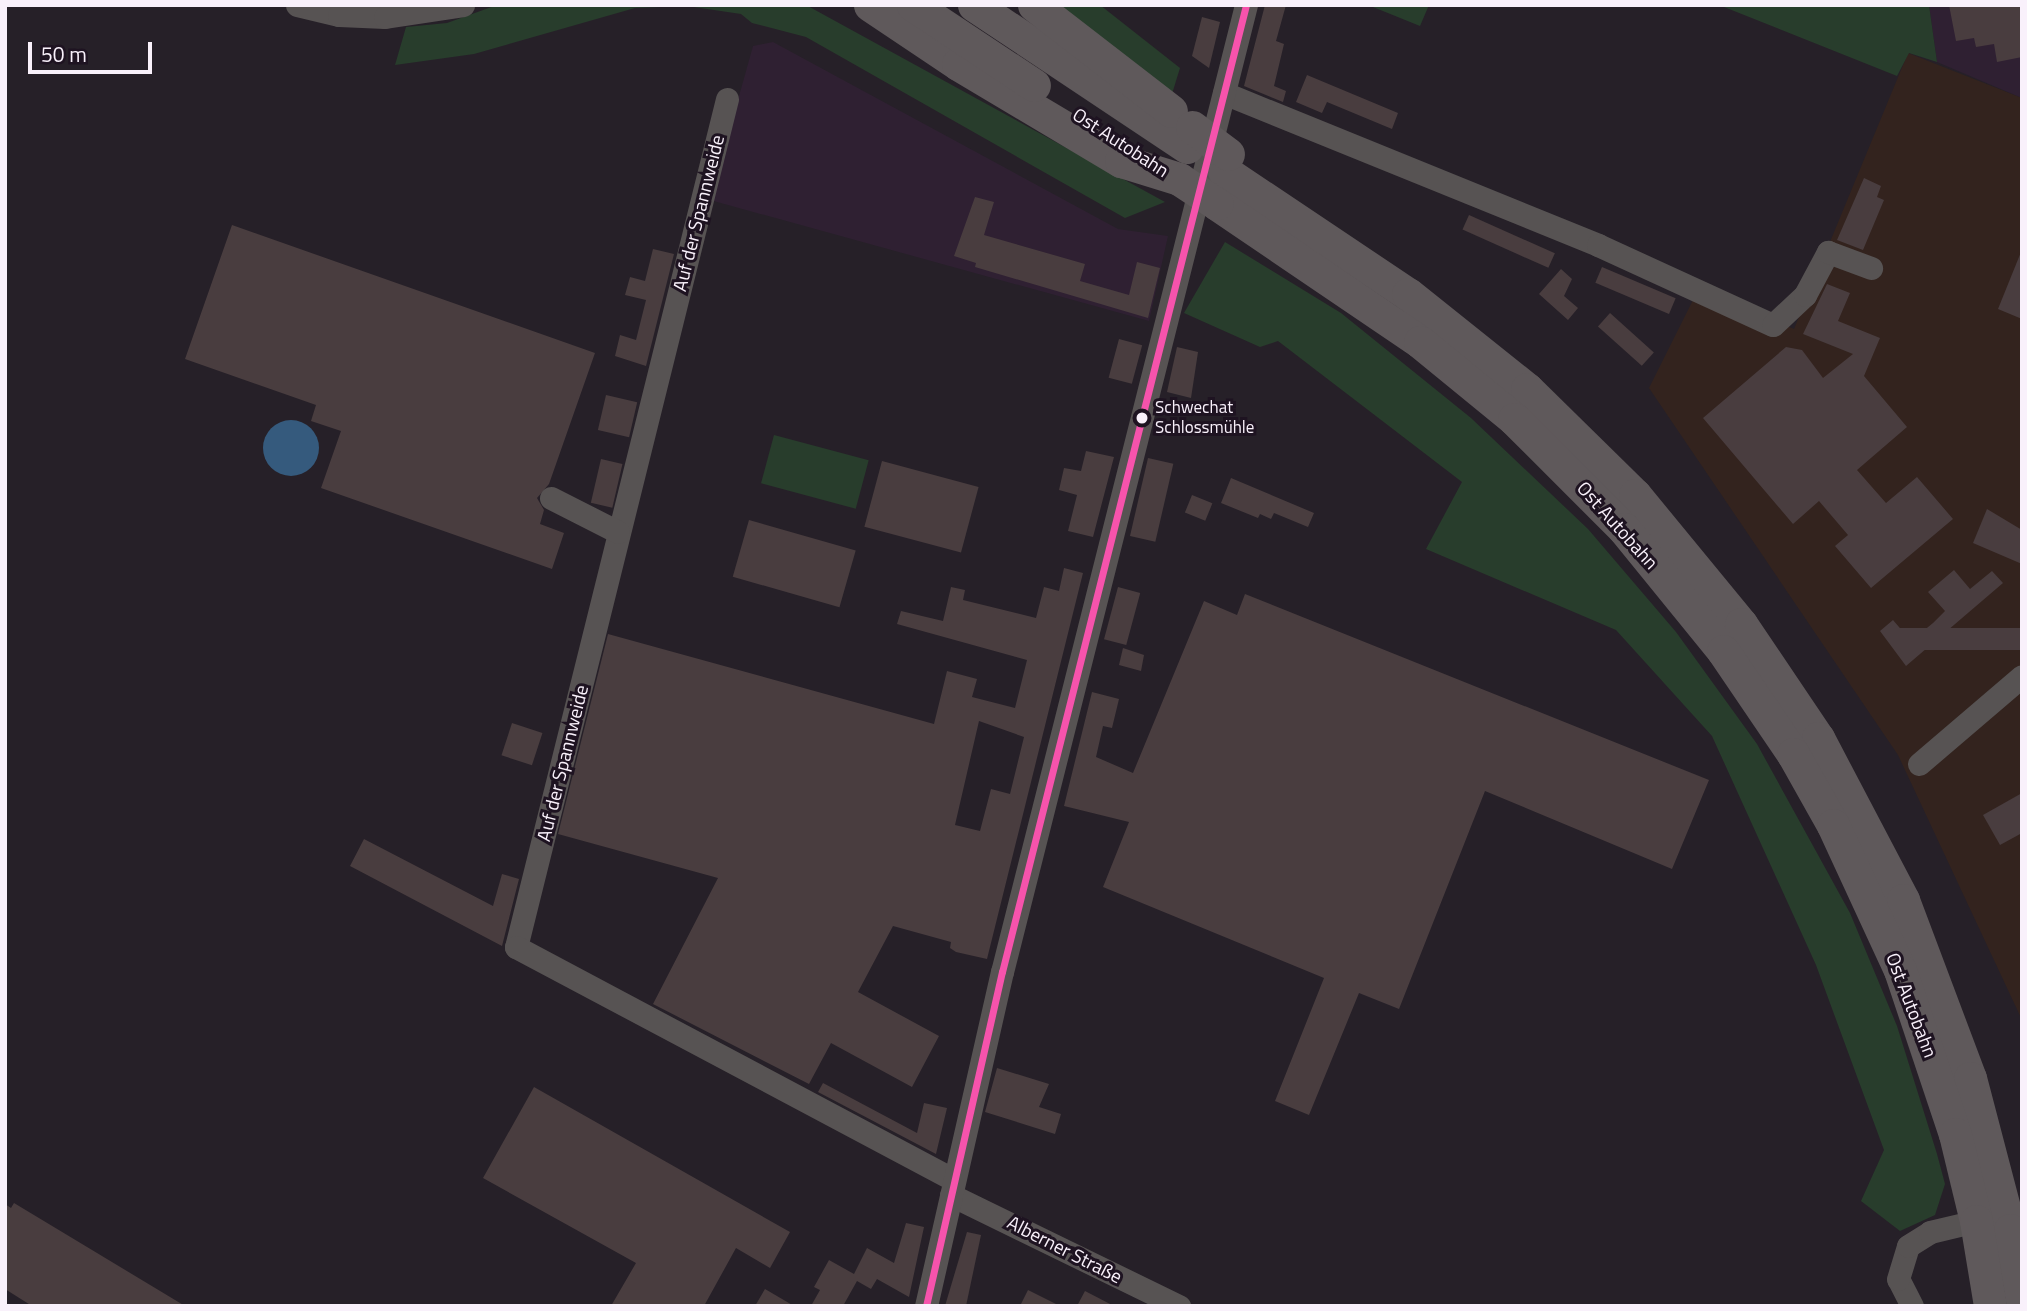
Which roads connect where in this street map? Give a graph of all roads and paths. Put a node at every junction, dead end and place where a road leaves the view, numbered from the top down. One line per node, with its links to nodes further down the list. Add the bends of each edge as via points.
1 (297, 5): 2 (street, via 339,16 385,18)
2 (463, 5)
3 (870, 5): 11 (highway, via 958,64 1121,161)
4 (914, 5): 11 (highway, Ost Autobahn)
5 (974, 5): 10 (highway, Ost Autobahn)
6 (1034, 5): 10 (highway)
7 (1245, 5): 8 (street)
8 (1224, 93): 12 (street, via 1598,246 1773,325 1805,295 1828,252); 17 (street)
9 (727, 99): 14 (street, Auf der Spannweide)
10 (1190, 137): 19 (highway, Ost Autobahn, via 1285,210 1408,293 1552,412 1635,495 1748,635 1818,738 1903,900 1970,1078)
11 (1179, 179): 18 (highway, Ost Autobahn, bridge, via 1420,342 1514,419 1624,529 1723,650 1793,754 1869,897 1928,1044)
12 (1871, 268)
13 (551, 498): 14 (street)
14 (618, 532): 17 (street, Auf der Spannweide, via 516,947)
15 (2022, 676): 16 (street)
16 (1919, 764)
17 (952, 1187): 21 (street); 22 (street, Alberner Straße)
18 (1976, 1221): 23 (street, via 1930,1232 1909,1246 1898,1279); 24 (highway, Ost Autobahn)
19 (2016, 1229): 20 (highway, Ost Autobahn)
20 (2022, 1300)
21 (926, 1306)
22 (1179, 1306)
23 (1912, 1306)
24 (1990, 1306)

